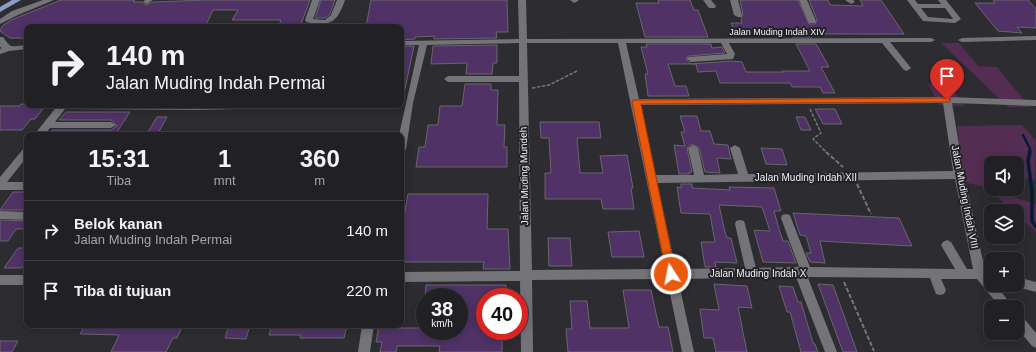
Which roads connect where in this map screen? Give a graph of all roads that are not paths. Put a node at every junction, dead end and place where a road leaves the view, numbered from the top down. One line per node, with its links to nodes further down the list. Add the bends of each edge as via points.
1 (17, 0): 11 (main road)
2 (50, 0): 14 (street, via 14,13)
3 (316, 0): 4 (street, via 309,17 309,20 314,22 330,22)
4 (341, 0)
5 (522, 0): 18 (street, Jalan Muding Mundeh)
6 (734, 0): 12 (street)
7 (803, 0): 13 (street)
8 (913, 3): 9 (street); 10 (street, via 926,20 957,19)
9 (928, 3): 10 (street)
10 (944, 3)
11 (0, 10)
12 (738, 15)
13 (812, 21)
14 (0, 22)
15 (1036, 38): 17 (street)
16 (931, 40): 20 (street, Jalan Muding Indah XIV)
17 (962, 40)
18 (522, 41): 19 (street, Jalan Muding Indah XIV); 24 (street, Jalan Muding Indah XIV); 30 (street, Jalan Muding Mundeh)
19 (622, 41): 21 (street, Jalan Muding Indah XIV); 32 (street)
20 (885, 41): 21 (street, Jalan Muding Indah XIV); 28 (street)
21 (725, 42): 27 (street, via 730,57)
22 (24, 43): 25 (street)
23 (404, 43): 24 (street, Jalan Muding Indah XIV)
24 (423, 43): 33 (street)
25 (3, 46): 26 (street)
26 (24, 47)
27 (691, 59)
28 (908, 68)
29 (448, 79): 30 (street)
30 (522, 84): 60 (street, Jalan Muding Mundeh)
31 (947, 100): 32 (street); 34 (street); 43 (street, Jalan Muding Indah VIII)
32 (636, 102): 46 (street)
33 (405, 103): 39 (street)
34 (1036, 103)
35 (60, 108): 36 (street)
36 (47, 125): 37 (street); 38 (street)
37 (111, 125)
38 (41, 132)
39 (402, 132)
40 (693, 148): 44 (street)
41 (735, 148): 45 (street)
42 (24, 154): 47 (street)
43 (959, 175): 45 (street, Jalan Muding Indah XII); 54 (street, Jalan Muding Indah VIII)
44 (700, 177): 45 (street, Jalan Muding Indah XII); 46 (street, Jalan Muding Indah XII)
45 (744, 177)
46 (652, 179): 57 (street)
47 (0, 185): 48 (street)
48 (24, 186)
49 (0, 216): 50 (street)
50 (24, 216)
51 (786, 218): 55 (street)
52 (740, 224): 58 (street)
53 (946, 246): 56 (street)
54 (984, 271)
55 (803, 273): 58 (street, Jalan Muding Indah X); 59 (street, Jalan Muding Indah X); 74 (street)
56 (963, 273): 59 (street, Jalan Muding Indah X); 61 (street, Jalan Muding Indah X)
57 (671, 274): 58 (street, Jalan Muding Indah X); 60 (street, Jalan Muding Indah X); 73 (street)
58 (752, 274)
59 (934, 274): 67 (street)
60 (525, 275): 62 (street, Jalan Muding Indah X); 72 (street, Jalan Muding Mundeh)
61 (984, 275)
62 (404, 277)
63 (0, 280): 64 (street)
64 (24, 280)
65 (1024, 284): 66 (street)
66 (1036, 287)
67 (940, 290)
68 (1024, 327): 70 (street)
69 (368, 328): 71 (street)
70 (1036, 342)
71 (364, 352)
72 (527, 352)
73 (688, 352)
74 (831, 352)

